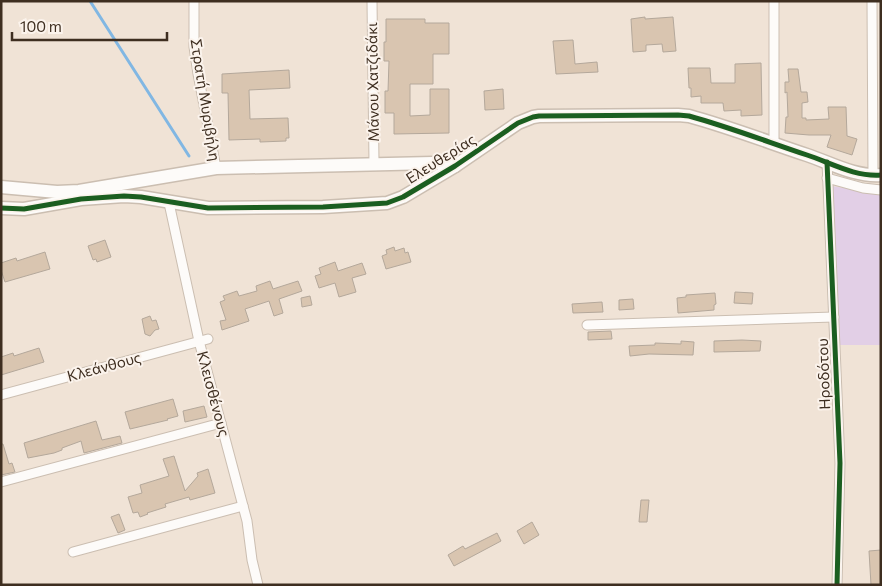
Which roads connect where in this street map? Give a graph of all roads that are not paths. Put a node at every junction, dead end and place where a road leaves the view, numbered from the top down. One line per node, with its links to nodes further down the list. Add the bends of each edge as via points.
1 (194, 1): 9 (street, Στρατή Μυριβήλη, via 194,47)
2 (372, 1): 7 (street, Μάνου Χατζιδάκι)
3 (774, 1): 5 (street)
4 (872, 1): 10 (street)
5 (774, 144): 6 (street, Ελευθερίας); 8 (street, Ελευθερίας, via 678,115 539,116 518,123)
6 (827, 162): 10 (street, Ελευθερίας, via 853,172); 11 (street, Ηροδότου)
7 (374, 163): 8 (street, Ελευθερίας, via 444,163); 9 (street, Ελευθερίας)
8 (455, 166): 14 (street, Ελευθερίας, via 403,197 386,203 201,208)
9 (216, 168): 12 (street, Ελευθερίας, via 79,191)
10 (877, 175)
11 (827, 178): 13 (street); 16 (street, Ηροδότου)
12 (1, 187)
13 (881, 190)
14 (169, 203): 15 (street, Ελευθερίας, via 124,196 81,199 24,209); 18 (street, Κλεισθένους)
15 (1, 208)
16 (834, 317): 17 (street); 25 (street, Ηροδότου, via 840,463)
17 (586, 325)
18 (203, 340): 19 (street, Κλεάνθους); 20 (street, Κλεισθένους)
19 (1, 395)
20 (221, 424): 21 (street); 22 (street, Κλεισθένους)
21 (1, 482)
22 (243, 506): 23 (street); 24 (street, Κλεισθένους)
23 (73, 552)
24 (258, 585)
25 (837, 585)

